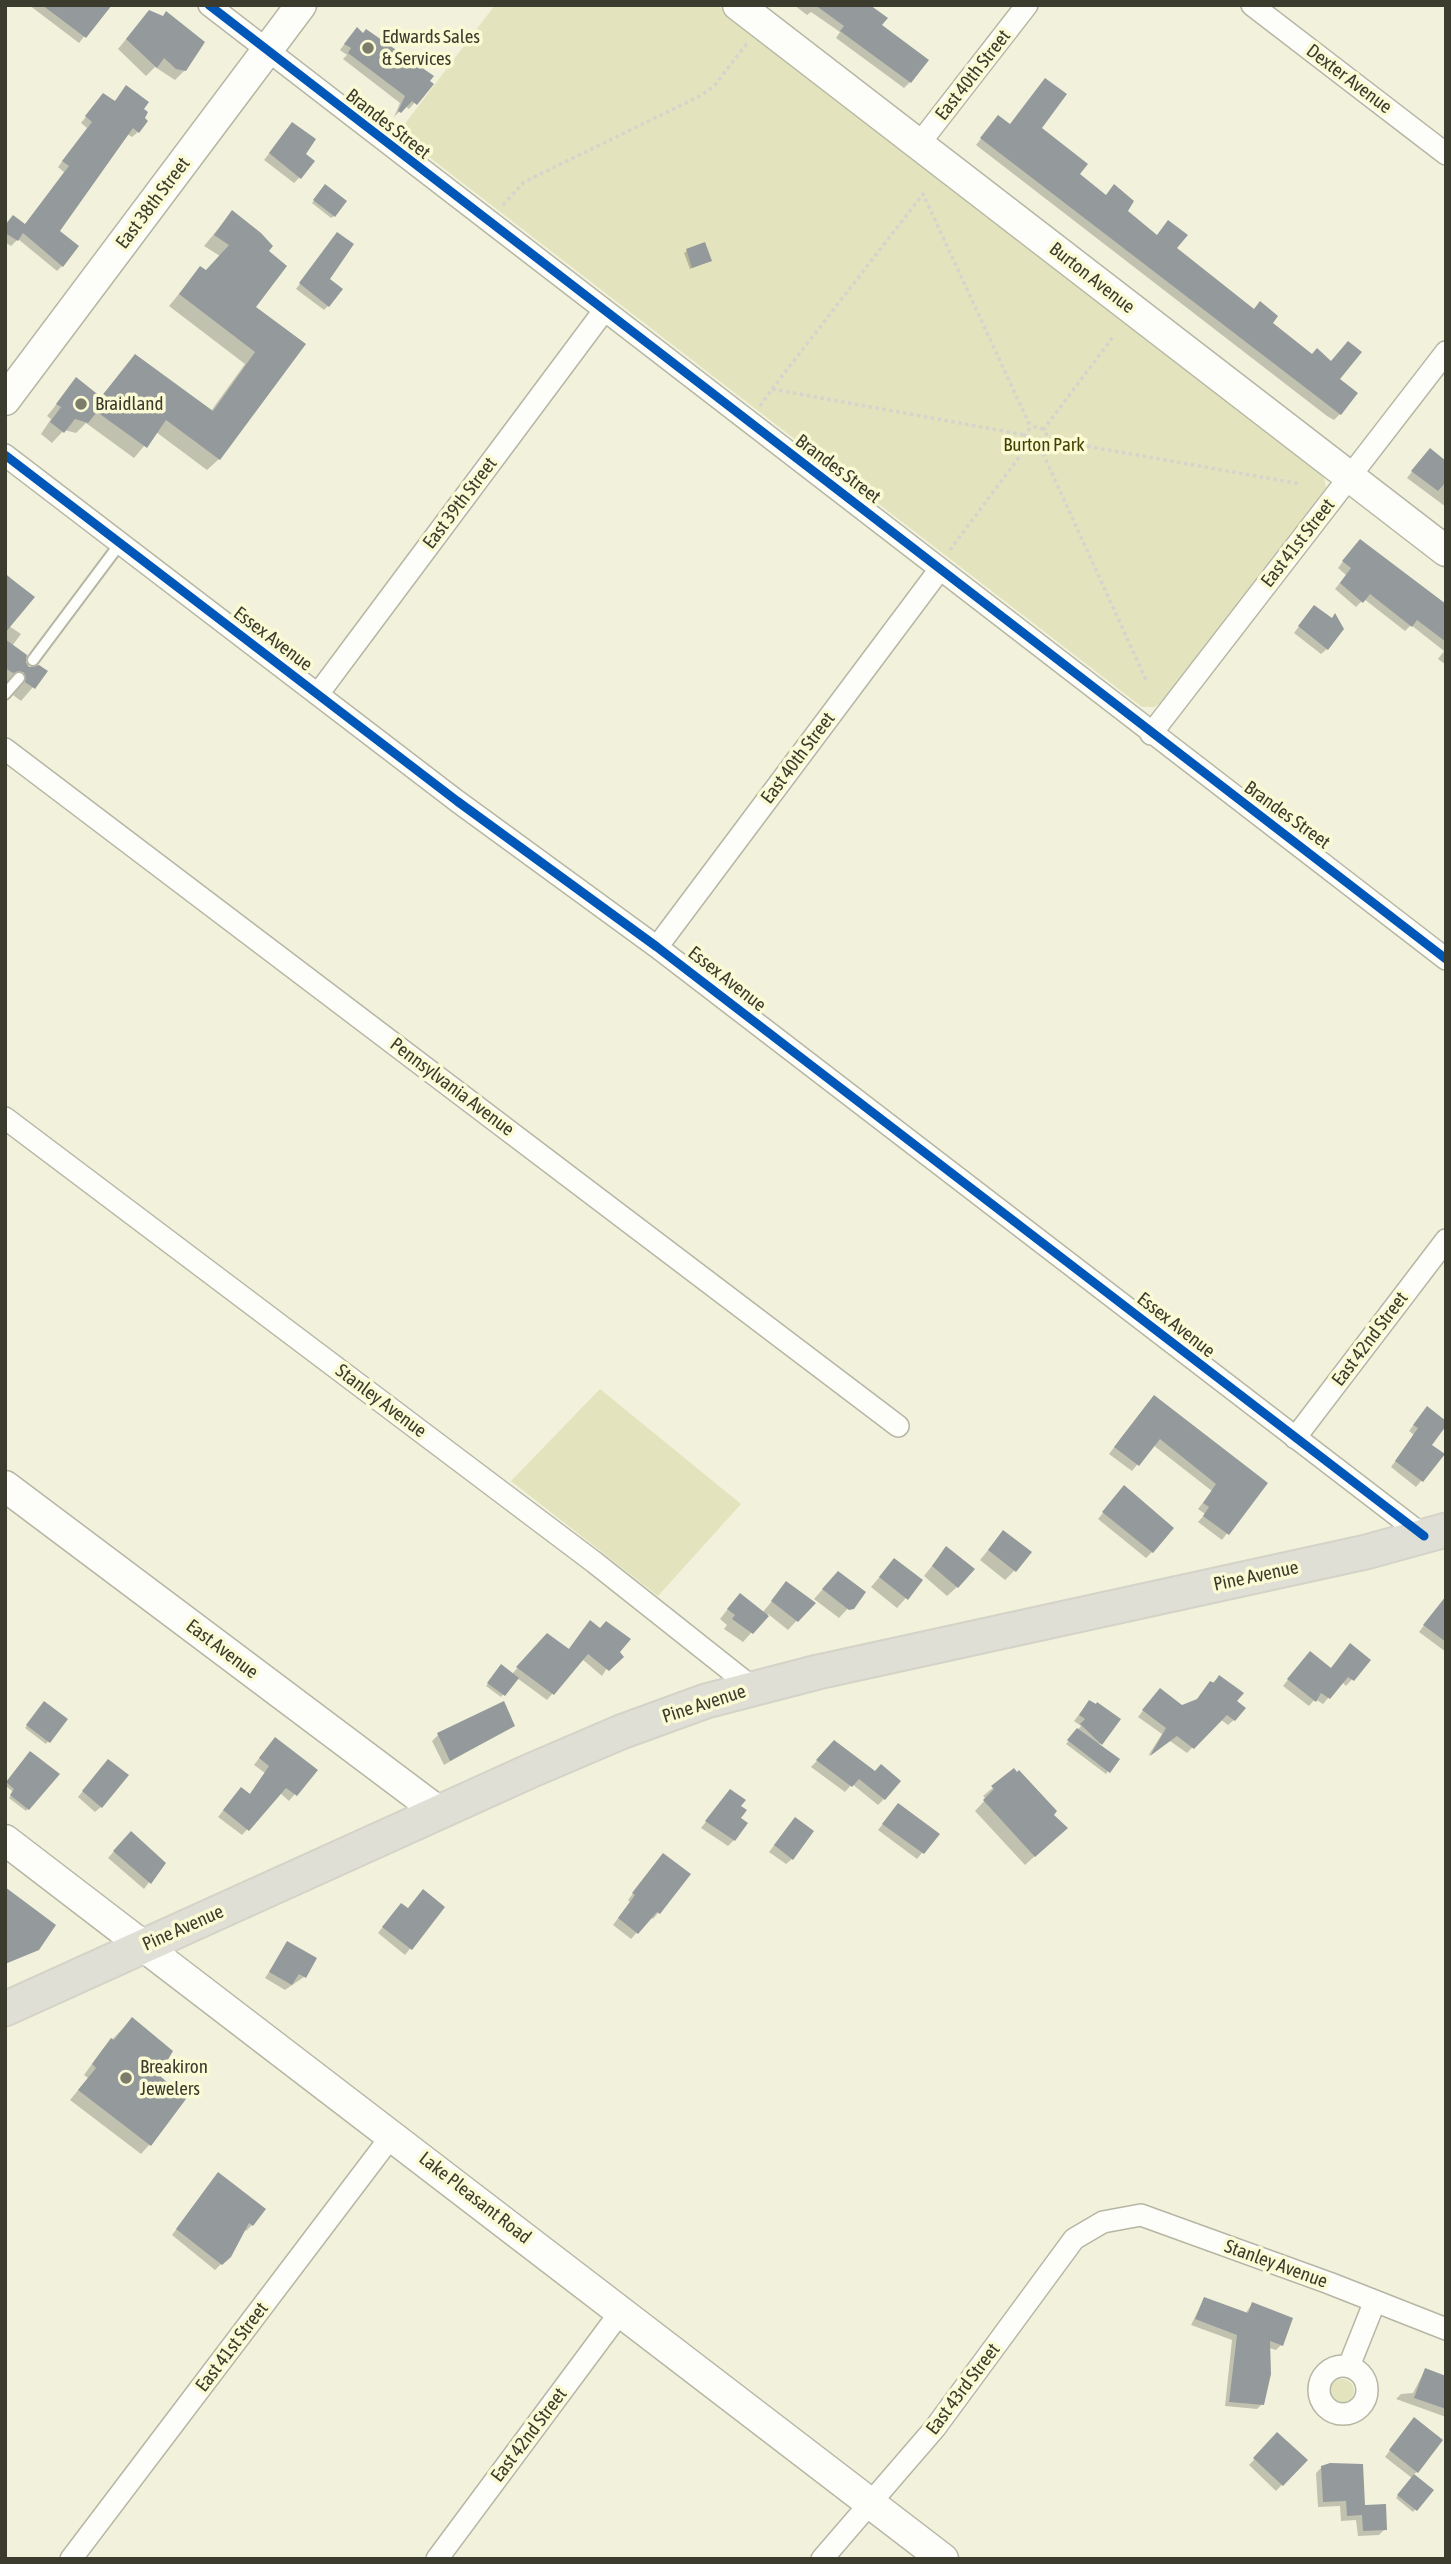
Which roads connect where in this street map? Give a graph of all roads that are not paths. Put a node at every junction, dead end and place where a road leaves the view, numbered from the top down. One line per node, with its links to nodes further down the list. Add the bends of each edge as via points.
1 (209, 5): 6 (street, Brandes Street)
2 (301, 5): 6 (street, East 38th Street)
3 (738, 5): 7 (street, Burton Avenue)
4 (1027, 5): 7 (street, East 40th Street)
5 (1252, 5): 8 (street, Dexter Avenue)
6 (266, 51): 9 (street, Brandes Street); 11 (street, East 38th Street)
7 (919, 144): 13 (street, Burton Avenue)
8 (1446, 154)
9 (603, 312): 16 (street, Brandes Street); 19 (street, East 39th Street)
10 (1446, 352): 13 (street, East 41st Street)
11 (5, 400)
12 (5, 455): 14 (street, Essex Avenue)
13 (1351, 477): 15 (street, Burton Avenue); 21 (street, East 41st Street)
14 (119, 545): 17 (lane); 19 (street, Essex Avenue)
15 (1446, 551)
16 (943, 562): 21 (street, Brandes Street); 23 (street, East 40th Street)
17 (33, 660)
18 (19, 678): 20 (lane)
19 (318, 694): 23 (street, Essex Avenue)
20 (5, 695)
21 (1151, 734): 24 (street, Brandes Street)
22 (5, 750): 27 (street, Pennsylvania Avenue)
23 (657, 947): 28 (street, Essex Avenue)
24 (1446, 960)
25 (5, 1118): 31 (street, Stanley Avenue, via 594,1562)
26 (1446, 1240): 28 (street, East 42nd Street)
27 (898, 1426)
28 (1294, 1438): 30 (street, Essex Avenue)
29 (5, 1486): 32 (street, East Avenue)
30 (1435, 1533): 31 (main road, Pine Avenue)
31 (753, 1688): 32 (main road, Pine Avenue, via 621,1732)
32 (439, 1812): 34 (main road, Pine Avenue)
33 (5, 1840): 34 (street, Lake Pleasant Road)
34 (143, 1946): 35 (main road, Pine Avenue); 36 (street, Lake Pleasant Road)
35 (5, 2009)
36 (393, 2134): 39 (street, Lake Pleasant Road); 43 (street, East 41st Street)
37 (1104, 2222): 38 (street, Stanley Avenue, via 1141,2215); 42 (street, East 43rd Street, via 1074,2239 934,2428)
38 (1375, 2301): 40 (street, Stanley Avenue); 41 (street)
39 (622, 2310): 42 (street, Lake Pleasant Road); 44 (street, East 42nd Street)
40 (1446, 2329)
41 (1349, 2366)
42 (871, 2503): 45 (street, East 43rd Street); 46 (street, Lake Pleasant Road)
43 (71, 2559)
44 (437, 2559)
45 (822, 2559)
46 (943, 2559)

